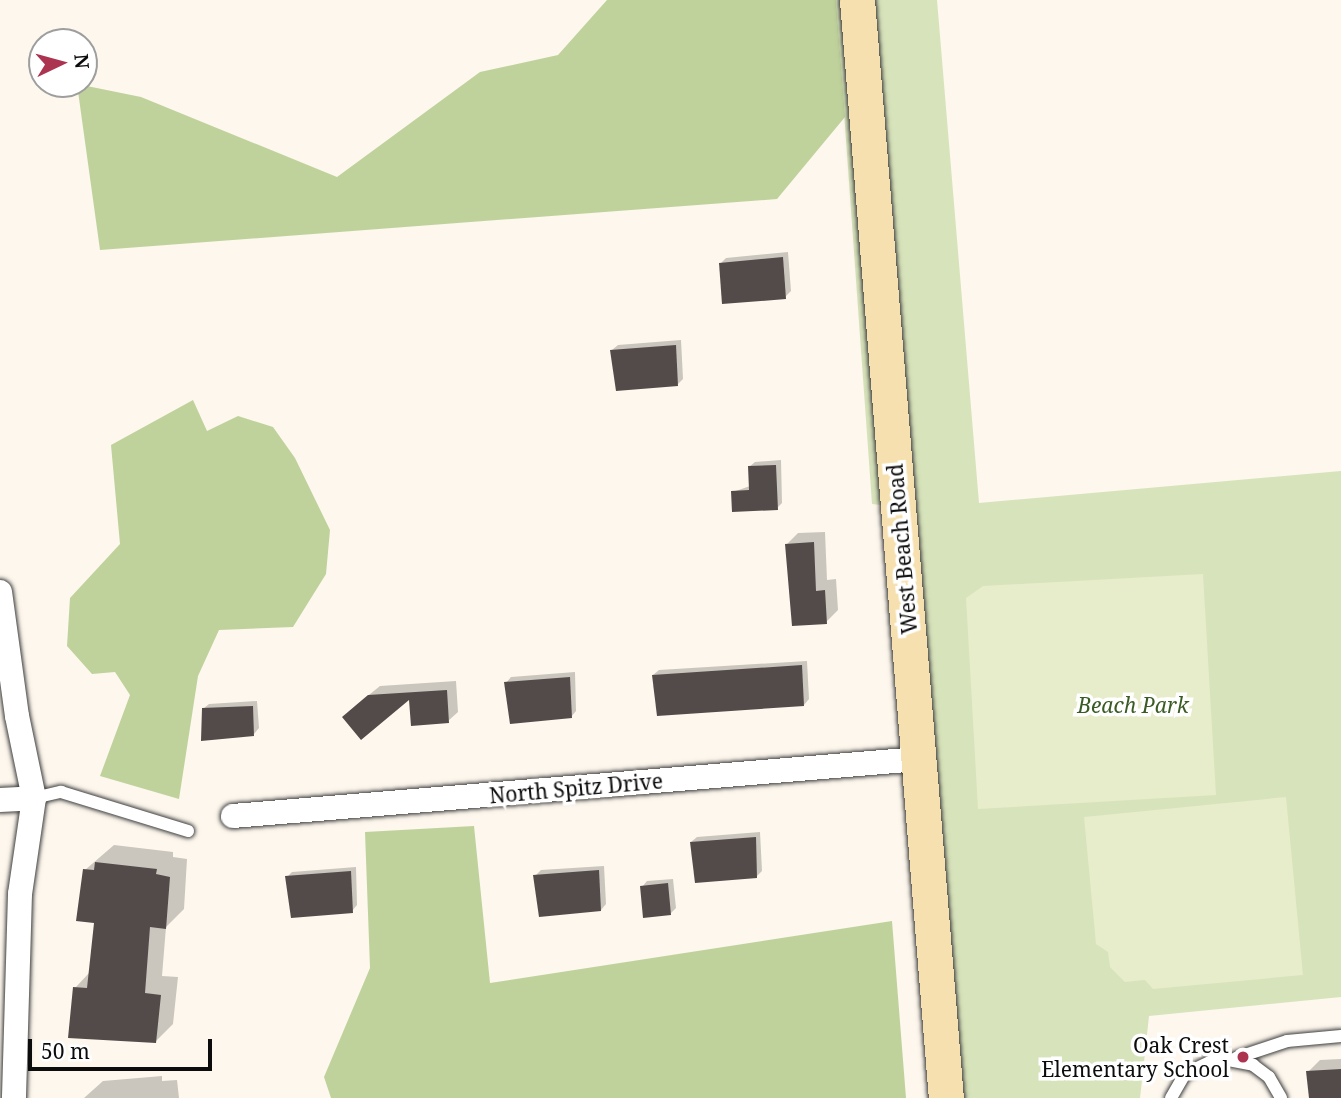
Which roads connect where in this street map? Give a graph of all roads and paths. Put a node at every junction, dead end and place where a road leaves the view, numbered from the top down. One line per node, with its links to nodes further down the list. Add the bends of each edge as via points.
1 (857, 0): 4 (street, West Beach Road)
2 (0, 592): 3 (street)
3 (9, 717): 5 (street)
4 (919, 760): 7 (street, North Spitz Drive); 12 (street, West Beach Road)
5 (34, 798): 6 (street); 8 (lane, via 61,792); 11 (street, via 20,894)
6 (0, 800)
7 (233, 816)
8 (188, 831)
9 (1341, 1036): 10 (lane, via 1287,1041)
10 (1236, 1058): 13 (lane, via 1200,1063 1185,1074); 14 (lane, via 1269,1077)
11 (15, 1098)
12 (946, 1098)
13 (1171, 1098)
14 (1280, 1098)

